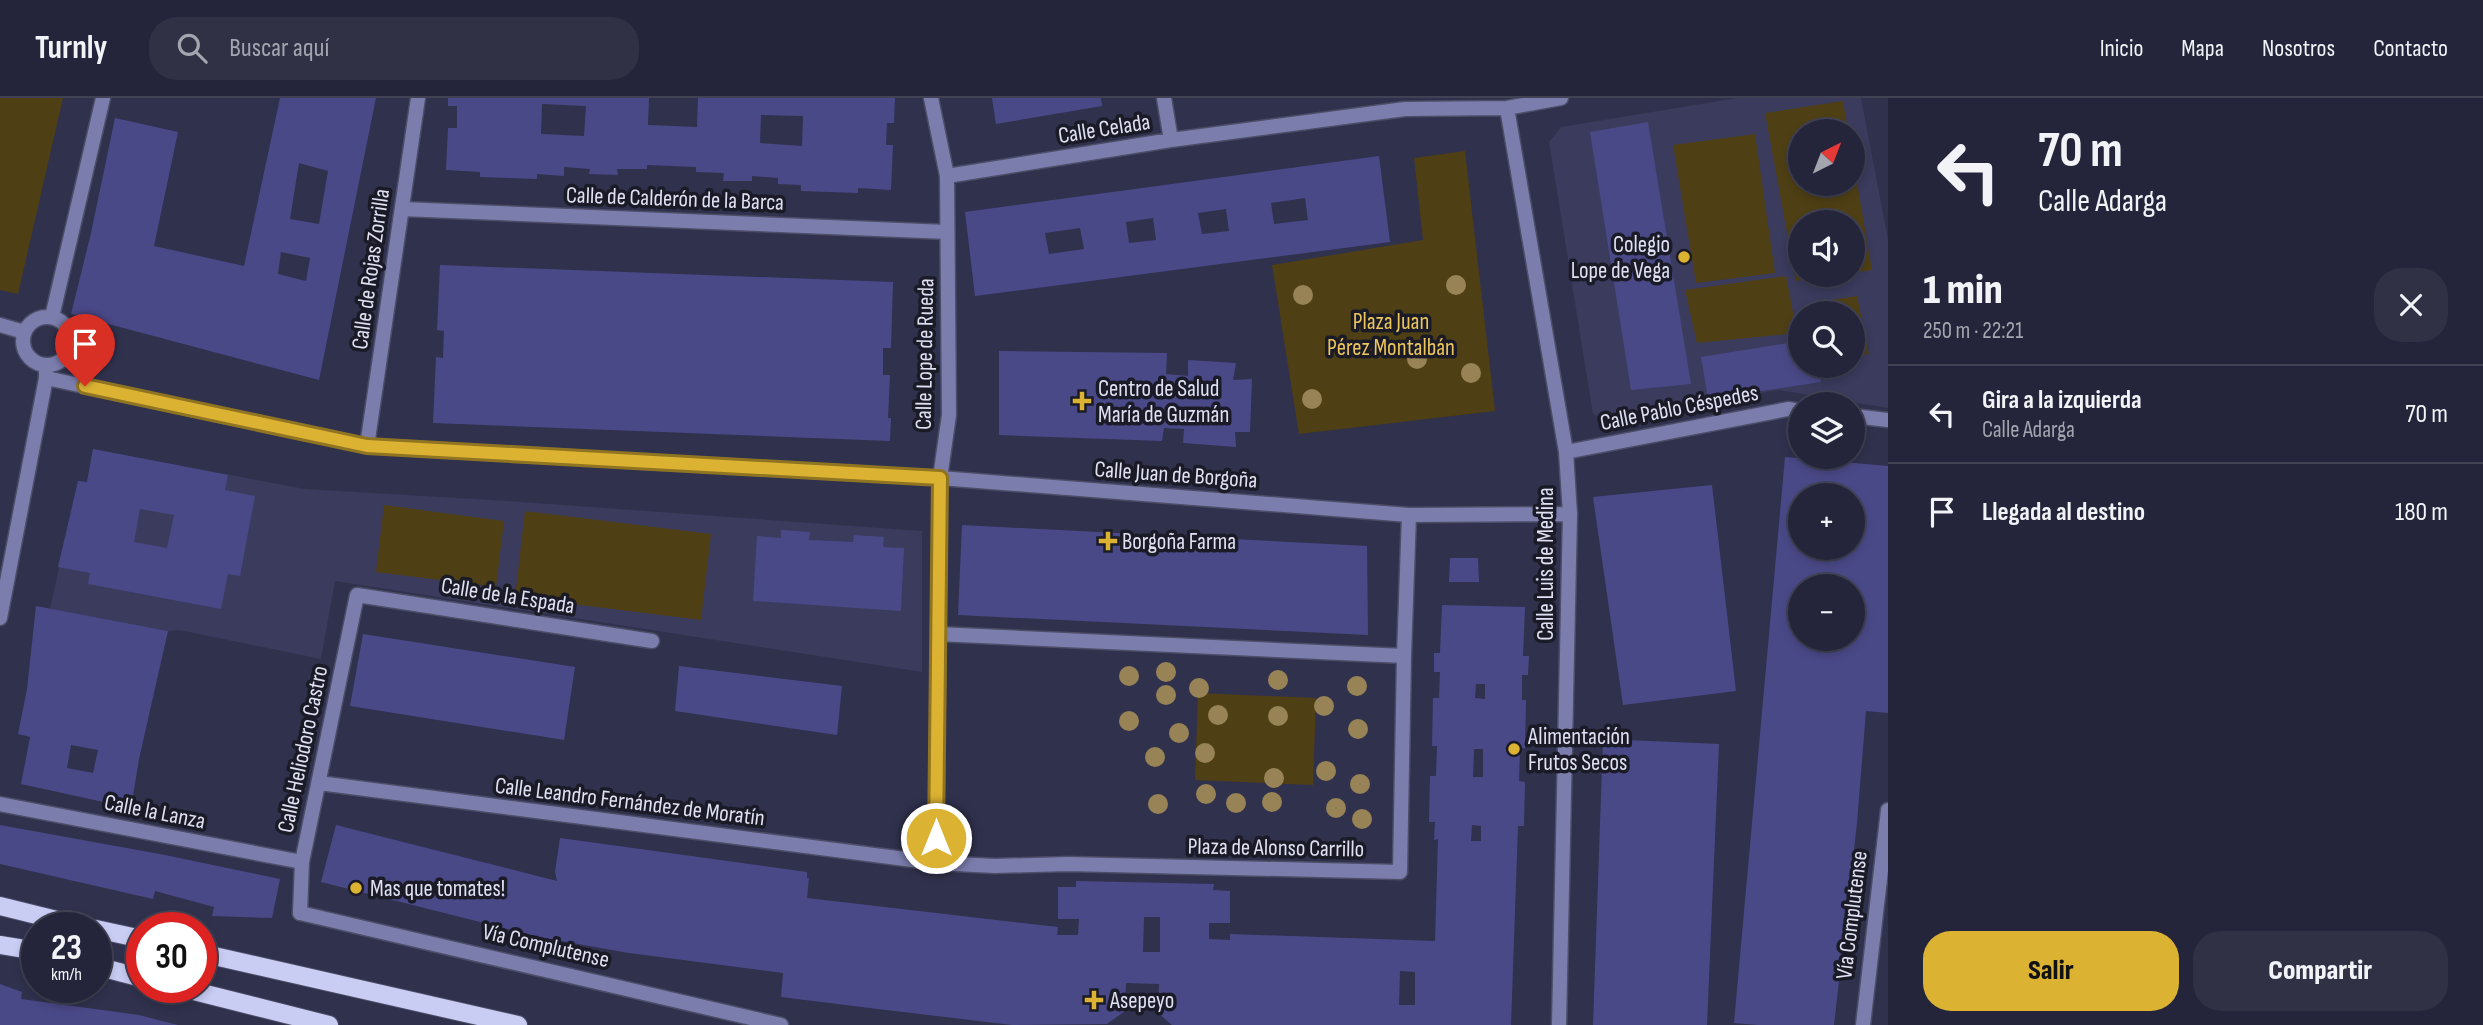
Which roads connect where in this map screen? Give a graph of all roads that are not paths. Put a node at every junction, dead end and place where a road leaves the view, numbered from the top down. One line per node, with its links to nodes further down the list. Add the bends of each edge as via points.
1 (103, 98): 12 (street)
2 (418, 98): 10 (street, Calle de Rojas Zorrilla)
3 (931, 98): 9 (street, Calle Lope de Rueda)
4 (1164, 98): 8 (street)
5 (1561, 98): 7 (street, Calle Celada)
6 (1404, 104): 7 (street, Calle Celada); 8 (street, Calle Celada)
7 (1507, 108): 20 (street, Calle Luis de Medina)
8 (1171, 140): 9 (street, Calle Celada)
9 (947, 176): 11 (street, Calle Lope de Rueda)
10 (402, 209): 11 (street, Calle de Calderón de la Barca); 19 (street, Calle de Rojas Zorrilla)
11 (947, 232): 21 (street, Calle Lope de Rueda, via 949,415)
12 (52, 317): 14 (street, via 30,322); 15 (street, via 63,322 72,344 67,355)
13 (0, 325): 14 (street)
14 (24, 332): 15 (street, via 23,348)
15 (46, 372): 19 (street, Calle Juan de Borgoña); 25 (street)
16 (1788, 409): 20 (street, Calle Pablo Céspedes)
17 (1865, 417): 18 (street)
18 (1888, 420)
19 (367, 446): 21 (street, Calle Juan de Borgoña)
20 (1566, 452): 22 (street, Calle Luis de Medina)
21 (940, 478): 23 (street, Calle Juan de Borgoña); 26 (street, Calle Lope de Rueda)
22 (1570, 514): 23 (street, Calle Juan de Borgoña); 44 (street, Calle Luis de Medina)
23 (1409, 515): 28 (street, Plaza de Alonso Carrillo)
24 (357, 594): 27 (street, Calle de la Espada); 29 (street, Calle Heliodoro Castro)
25 (0, 618)
26 (938, 634): 28 (street); 33 (street, Calle Lope de Rueda)
27 (652, 640)
28 (1404, 656): 33 (street, Plaza de Alonso Carrillo, via 1400,872)
29 (319, 783): 32 (street, Calle Heliodoro Castro); 33 (street, Calle Leandro Fernández de Moratín)
30 (0, 804): 32 (street, Calle la Lanza)
31 (1888, 810): 45 (street, Vía Complutense)
32 (302, 862): 36 (street, Calle Heliodoro Castro)
33 (936, 863)
34 (0, 906): 35 (main road)
35 (24, 912)
36 (300, 913): 43 (street, Vía Complutense)
37 (0, 945): 38 (main road)
38 (21, 948)
39 (217, 957): 42 (main road)
40 (217, 997): 41 (main road)
41 (328, 1025)
42 (518, 1025)
43 (781, 1025)
44 (1559, 1025)
45 (1863, 1025)

